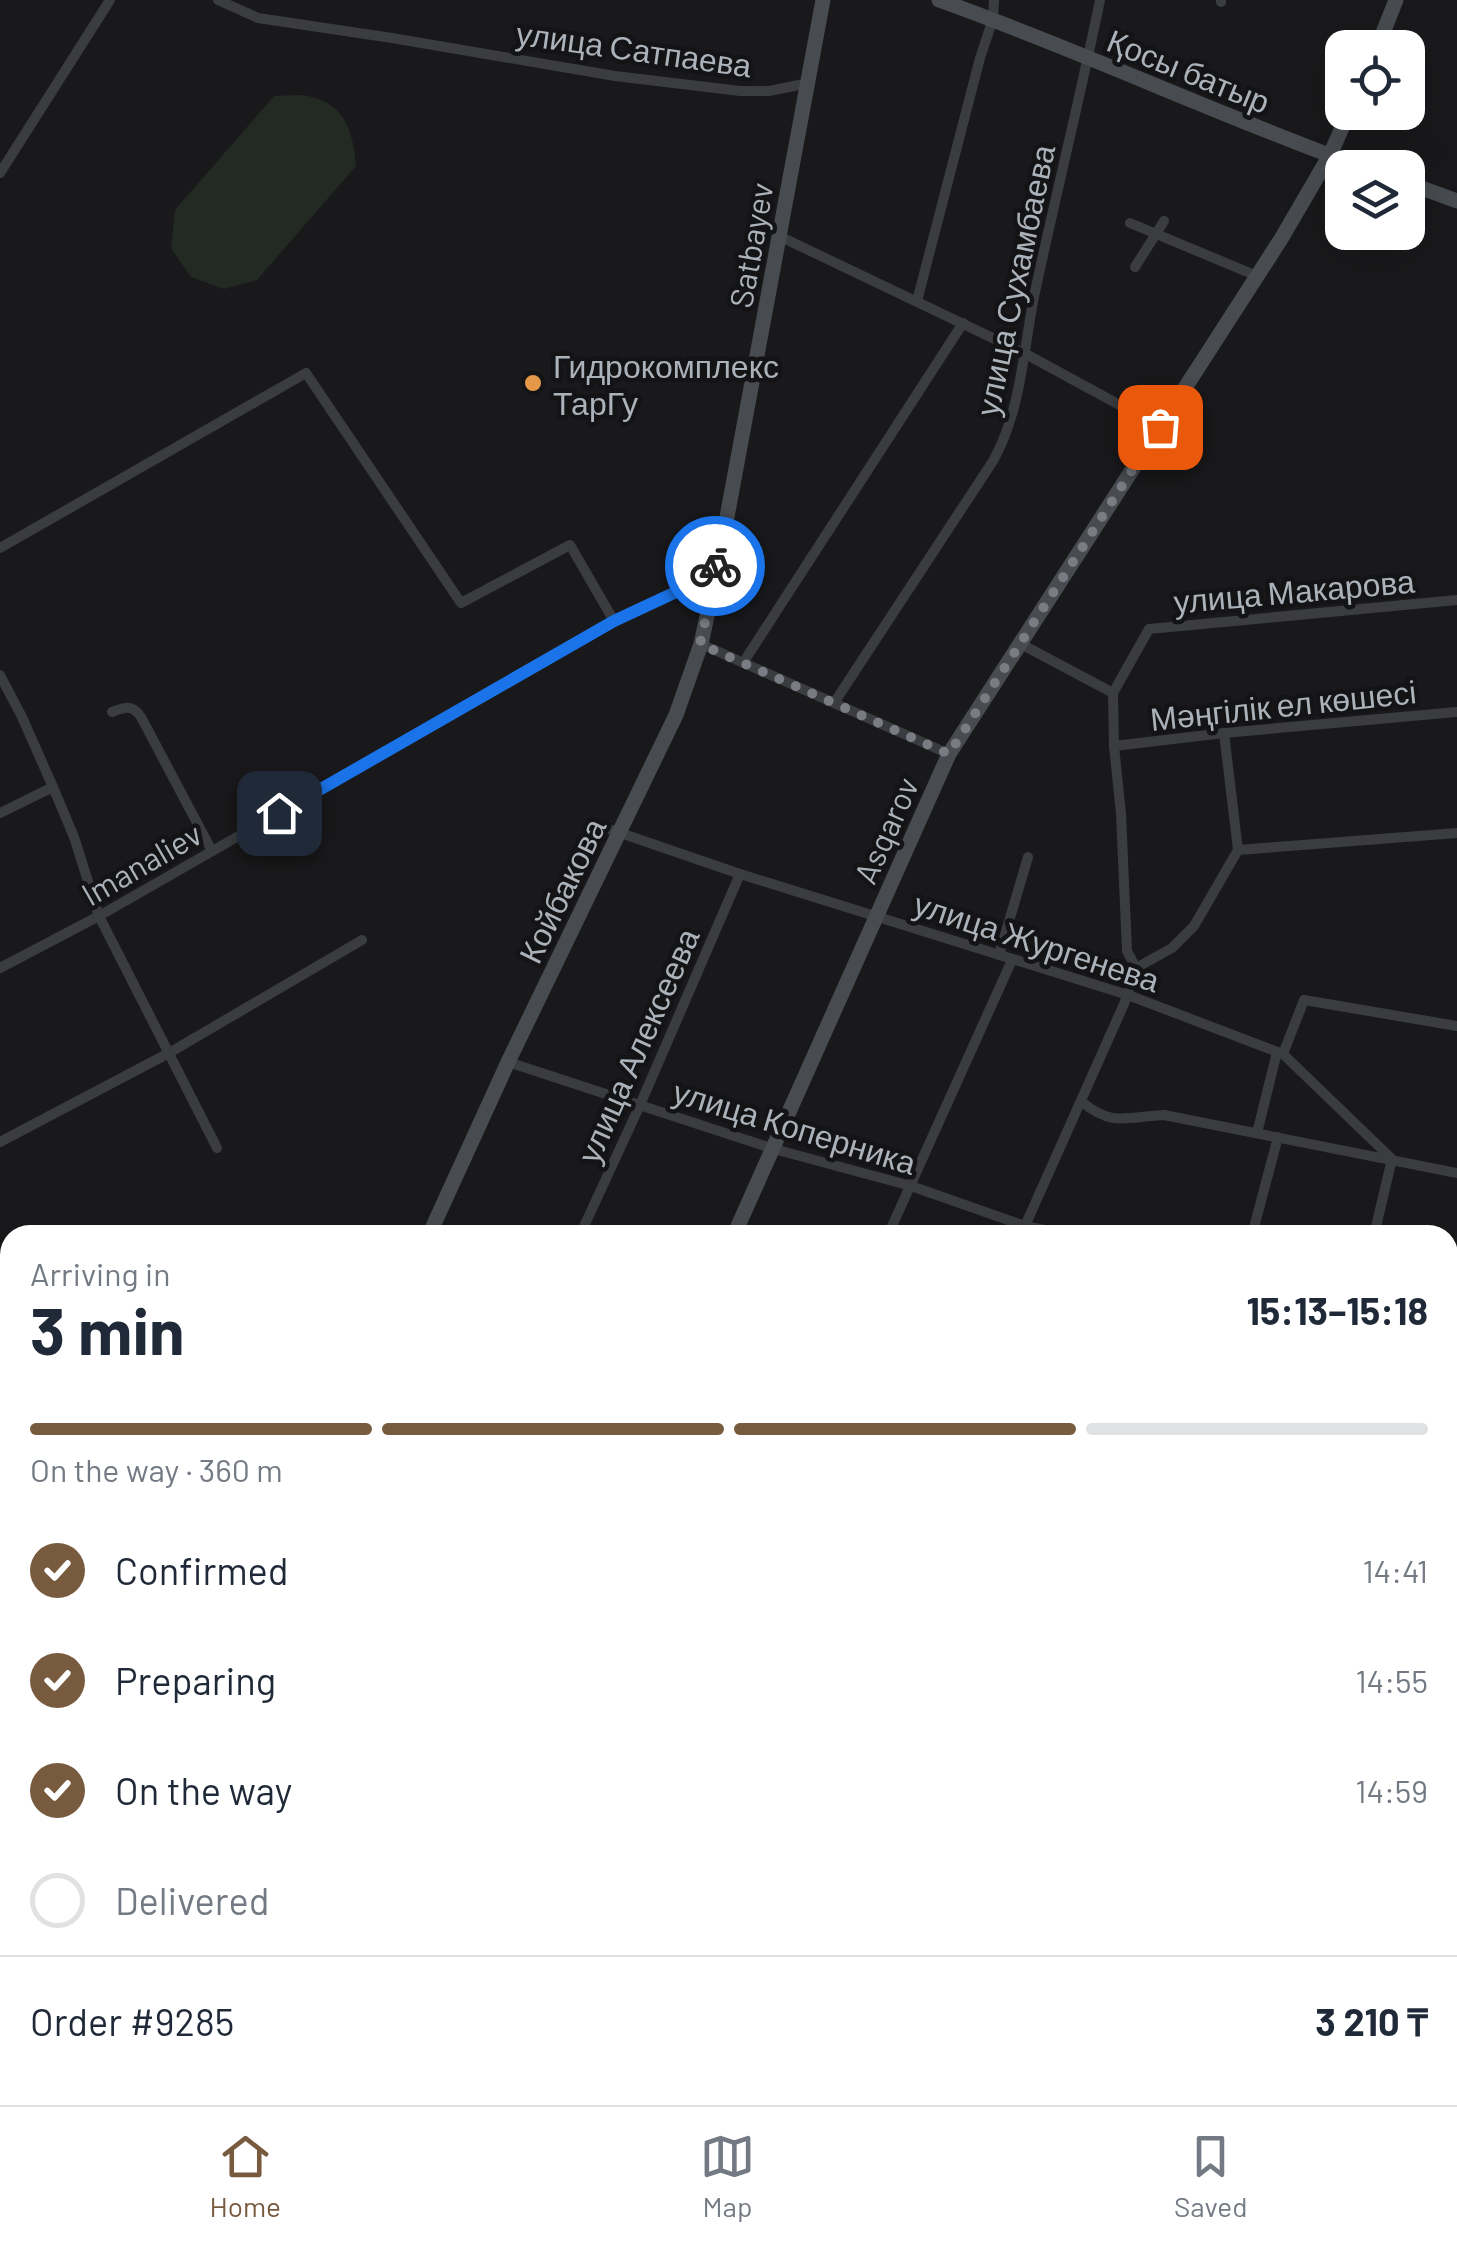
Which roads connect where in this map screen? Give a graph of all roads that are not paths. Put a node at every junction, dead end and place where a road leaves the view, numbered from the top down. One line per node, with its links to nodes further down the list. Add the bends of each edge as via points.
1 (110, 0): 15 (street)
2 (218, 0): 8 (street, улица Сатпаева)
3 (822, 0): 12 (street, Satbayev)
4 (939, 0): 9 (street, Қосы батыр)
5 (994, 0): 9 (street)
6 (1100, 0): 11 (street, улица Сухамбаева)
7 (1396, 0): 10 (street)
8 (242, 6): 12 (street, улица Сатпаева, via 258,18 698,88 768,91)
9 (993, 19): 11 (street, Қосы батыр); 24 (street)
10 (1384, 30)
11 (1088, 59): 13 (street, Қосы батыр); 26 (street, улица Сухамбаева)
12 (809, 83): 21 (street, Satbayev)
13 (1325, 153)
14 (1325, 163): 23 (street, Asqarov)
15 (0, 173)
16 (1425, 189): 17 (street)
17 (1457, 201)
18 (1164, 221): 20 (street)
19 (1130, 223): 20 (street)
20 (1156, 234): 22 (street); 23 (street)
21 (779, 236): 24 (street); 29 (street, Satbayev)
22 (1135, 267)
23 (1257, 276): 27 (street, Asqarov)
24 (917, 301): 25 (street)
25 (962, 323): 26 (street); 34 (street)
26 (1024, 353): 27 (street); 37 (street, улица Сухамбаева, via 1001,447)
27 (1160, 427): 33 (street, Asqarov)
28 (0, 548): 31 (street, via 306,372 461,603 570,545)
29 (719, 560): 31 (street, Imanaliev, via 706,578); 32 (street, Койбакова)
30 (1457, 600): 36 (street, улица Макарова, via 1150,629)
31 (614, 621): 49 (street, Imanaliev)
32 (700, 644): 34 (street); 46 (street, Койбакова, via 676,715)
33 (1021, 644): 36 (street); 42 (street, Asqarov)
34 (743, 662): 37 (street)
35 (0, 675): 43 (street)
36 (1112, 693): 41 (street)
37 (834, 703): 42 (street)
38 (112, 712): 49 (street, via 126,706 142,717)
39 (1457, 712): 40 (street, Мәңгілік ел көшесі)
40 (1224, 733): 41 (street, Мәңгілік ел көшесі); 48 (street)
41 (1114, 746): 58 (street, via 1127,951)
42 (949, 754): 53 (street, Asqarov)
43 (53, 786): 44 (street); 52 (street)
44 (0, 812)
45 (603, 827): 46 (street, улица Жургенева)
46 (620, 831): 51 (street, улица Жургенева); 63 (street, Койбакова)
47 (1457, 833): 48 (street)
48 (1238, 850): 58 (street, via 1194,926)
49 (212, 851): 52 (street, Imanaliev)
50 (1028, 857): 55 (street)
51 (740, 874): 53 (street, улица Жургенева); 65 (street, улица Алексеева)
52 (99, 916): 57 (street, Imanaliev); 61 (street)
53 (877, 916): 55 (street, улица Жургенева); 70 (street, Asqarov)
54 (362, 940): 61 (street)
55 (999, 955): 56 (street, улица Жургенева)
56 (1012, 960): 59 (street, улица Жургенева); 73 (street)
57 (0, 968)
58 (1136, 968): 59 (street)
59 (1128, 995): 62 (street, улица Жургенева); 64 (street)
60 (1457, 1026): 62 (street, via 1304,1000)
61 (169, 1052): 68 (street); 69 (street)
62 (1280, 1053): 66 (street); 71 (street)
63 (508, 1062): 65 (street, улица Коперника); 74 (street, Койбакова)
64 (1082, 1102): 66 (street, via 1115,1119 1164,1115); 79 (street)
65 (640, 1105): 70 (street, улица Коперника); 75 (street, улица Алексеева)
66 (1257, 1133): 67 (street)
67 (1278, 1137): 71 (street); 80 (street)
68 (0, 1142)
69 (217, 1148)
70 (774, 1148): 73 (street, улица Коперника); 76 (street, Asqarov)
71 (1392, 1159): 72 (street); 81 (street)
72 (1457, 1173)
73 (911, 1186): 77 (street); 78 (street, улица Коперника)
74 (433, 1225)
75 (585, 1225)
76 (739, 1225)
77 (893, 1225)
78 (1008, 1225)
79 (1026, 1225)
80 (1255, 1225)
81 (1376, 1225)

